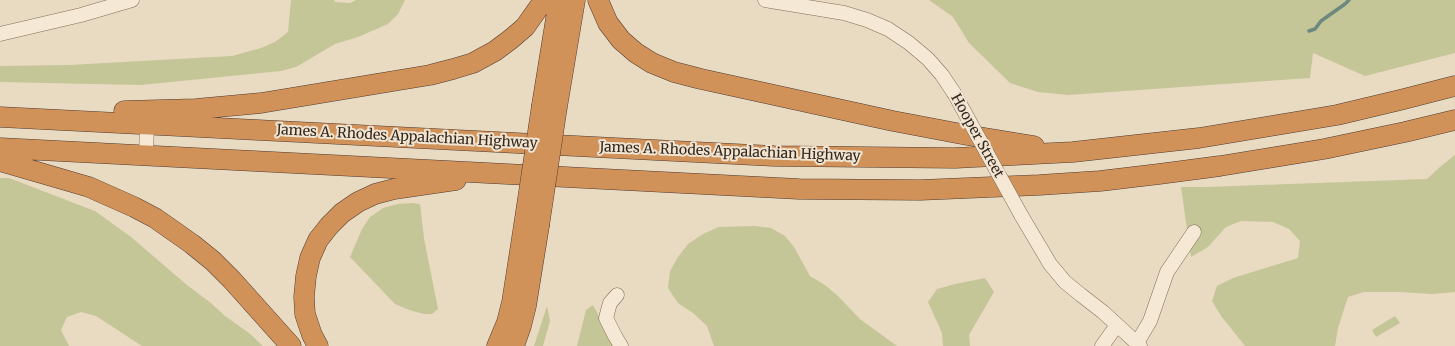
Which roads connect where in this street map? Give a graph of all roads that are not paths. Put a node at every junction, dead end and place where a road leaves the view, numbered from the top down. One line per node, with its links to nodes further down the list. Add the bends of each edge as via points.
1 (132, 0): 7 (street)
2 (544, 0): 10 (highway, via 525,27 495,51 473,63 430,75 261,103 188,109)
3 (559, 0): 9 (highway)
4 (575, 0): 9 (highway)
5 (598, 0): 14 (highway, via 608,23 621,40 652,63 674,72 916,126)
6 (765, 0): 21 (street, Hooper Street, bridge, via 844,13 867,20 888,29 928,59 954,93 1050,264 1065,282)
7 (0, 34)
8 (1455, 86): 14 (highway, James A. Rhodes Appalachian Highway, via 1344,113 1260,128 1199,138)
9 (550, 106): 18 (highway, bridge)
10 (0, 116): 12 (highway, James A. Rhodes Appalachian Highway)
11 (1455, 120): 17 (highway, via 1324,149 1220,166 1100,181 1002,188 799,189)
12 (148, 124): 14 (highway, James A. Rhodes Appalachian Highway, via 774,156 954,158); 15 (street)
13 (0, 148): 15 (highway)
14 (1073, 152)
15 (146, 156): 17 (highway)
16 (0, 161): 23 (highway, via 89,187 155,218 213,261)
17 (501, 173): 24 (highway, via 394,189 375,194 342,213 318,240 306,276 306,314 312,336)
18 (532, 226): 25 (highway, via 507,322); 26 (highway, via 526,306)
19 (1194, 232): 22 (street, via 1167,272 1150,321)
20 (617, 295): 27 (street, via 610,303 606,318)
21 (1117, 325): 22 (street, Hooper Street); 28 (street)
22 (1138, 344)
23 (291, 346)
24 (318, 346)
25 (497, 346)
26 (514, 346)
27 (621, 346)
28 (1102, 346)

